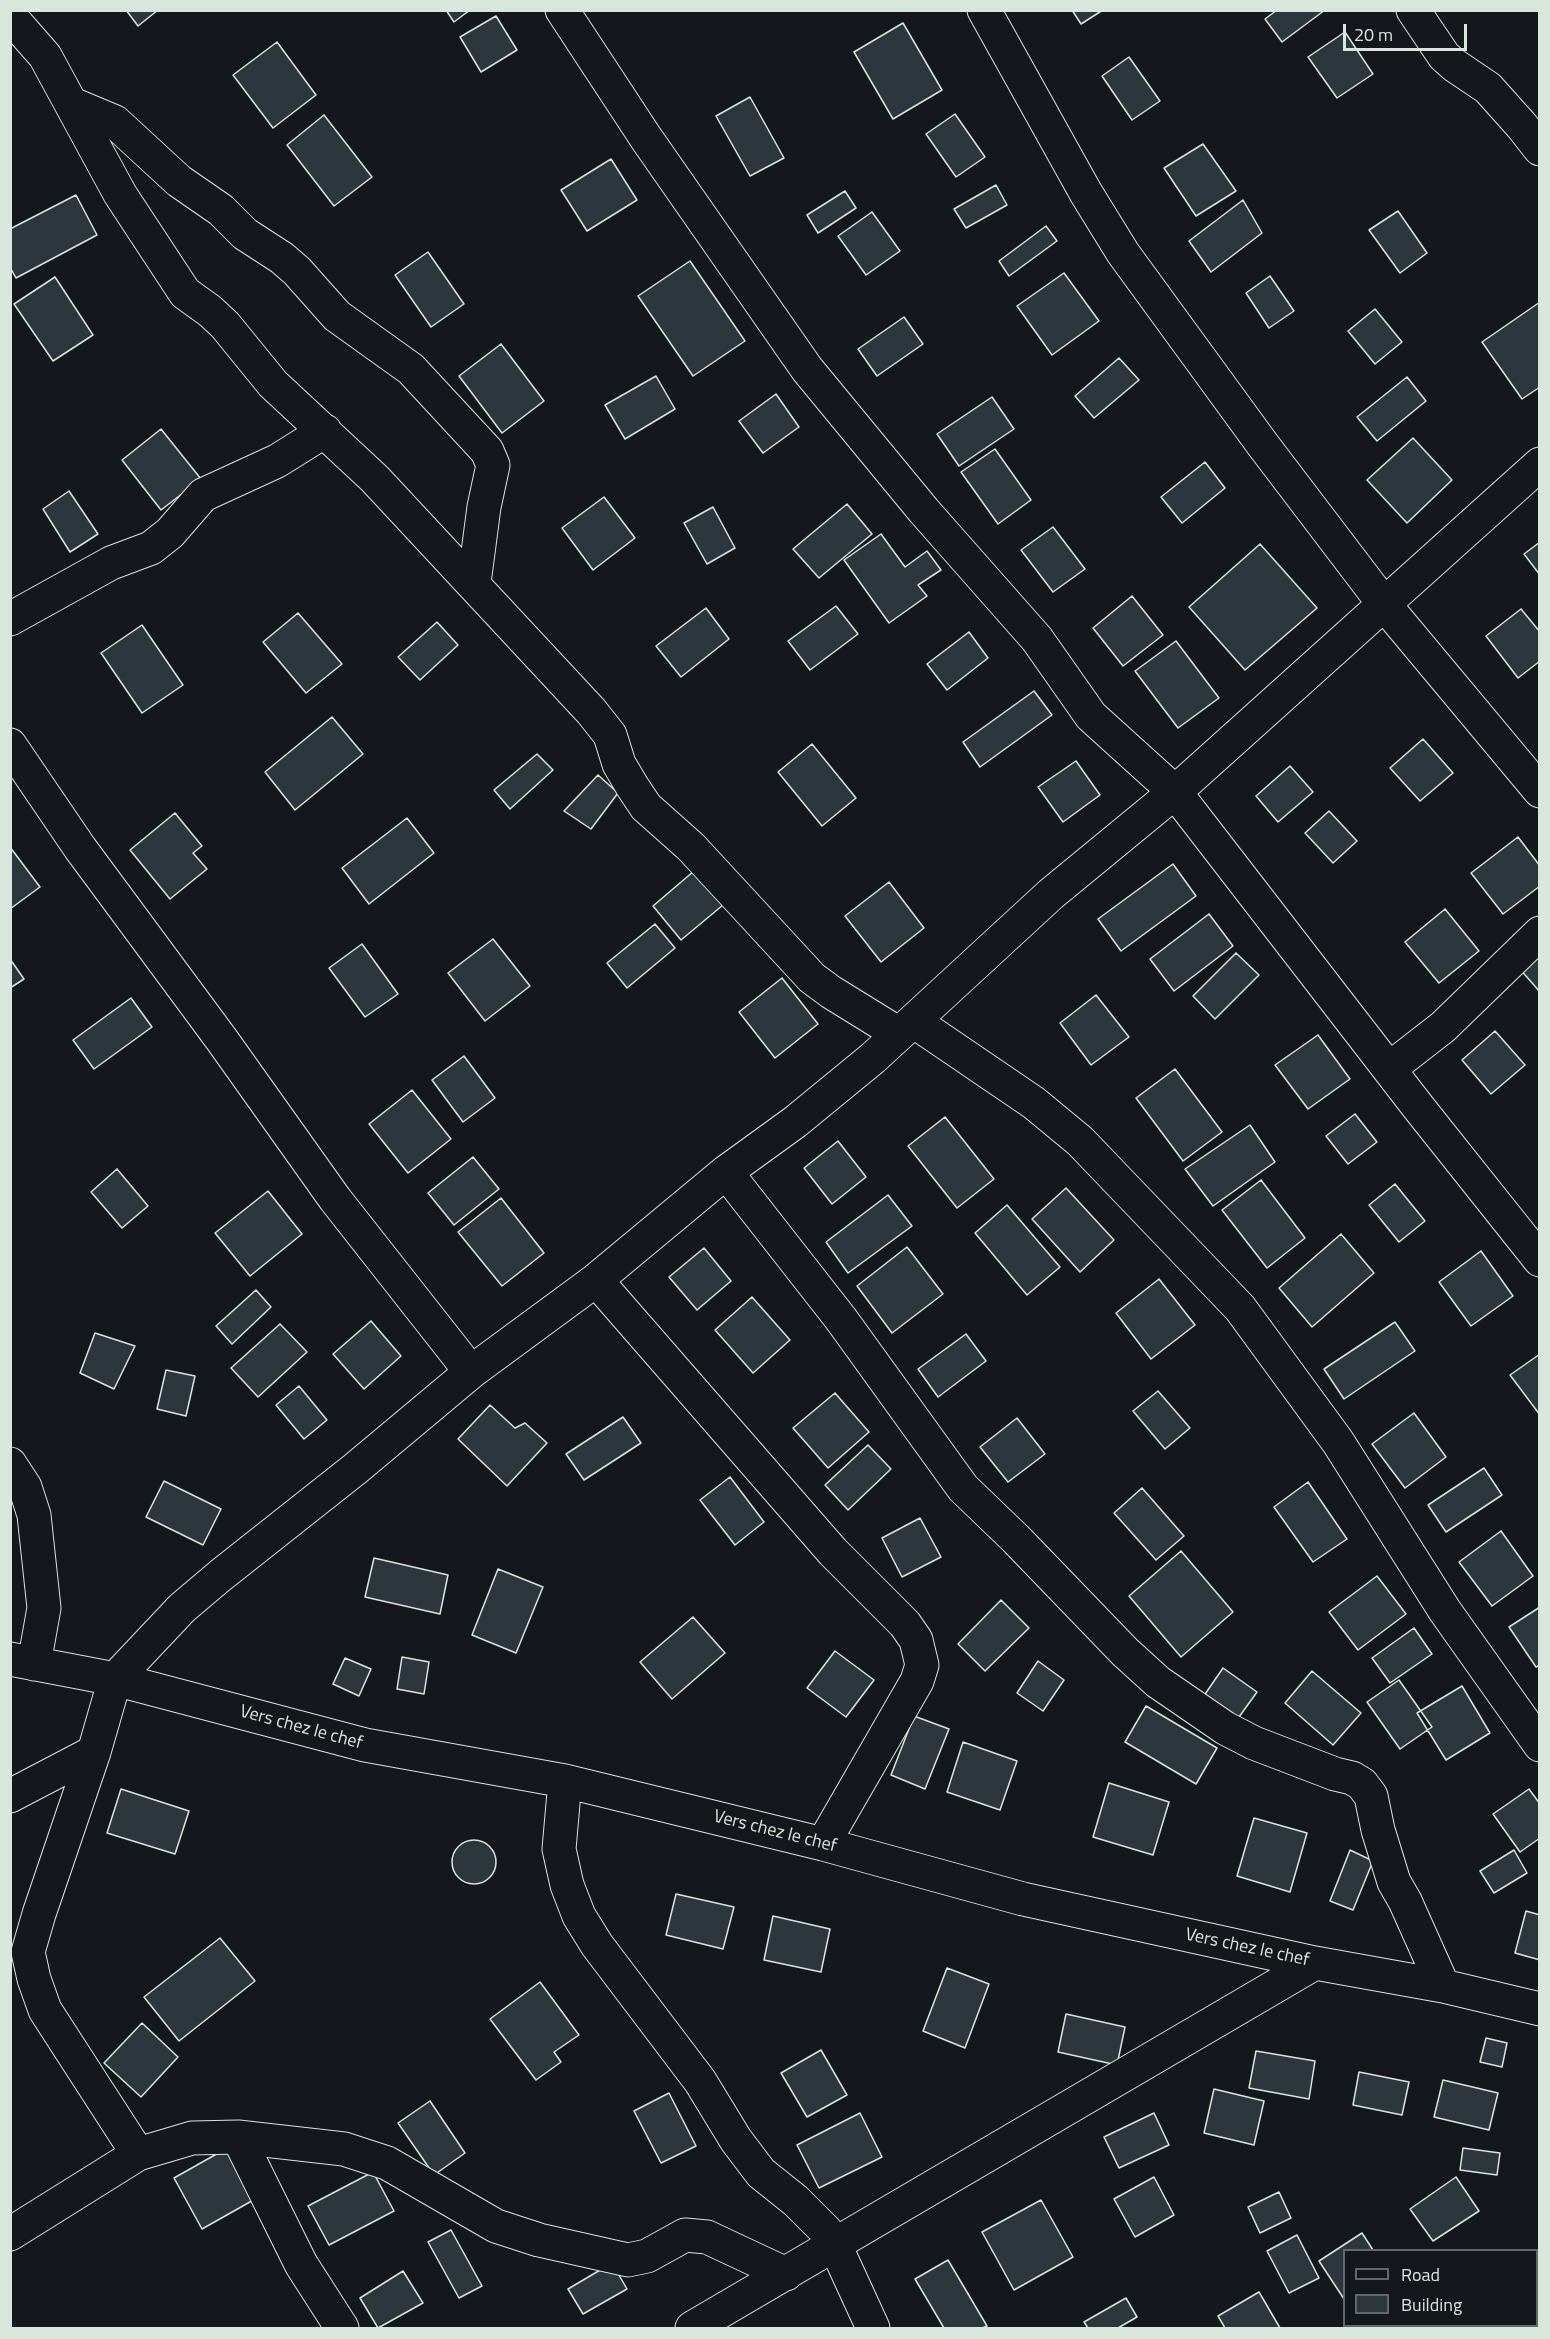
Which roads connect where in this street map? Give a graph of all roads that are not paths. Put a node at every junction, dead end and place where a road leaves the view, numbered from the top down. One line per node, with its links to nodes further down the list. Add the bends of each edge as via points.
1 (562, 10): 14 (street, via 807,369 924,511 1038,639 1091,716)
2 (984, 10): 10 (street, via 1123,253)
3 (1413, 10): 6 (street, via 1444,56 1488,88)
4 (10, 16): 5 (street, via 45,56)
5 (72, 104): 7 (street, via 120,194 177,284 225,325 273,384); 9 (street, via 116,122 179,181 290,264 337,316 411,369 487,451 493,465)
6 (1539, 149)
7 (325, 431): 9 (street); 11 (street, via 277,461 203,495 151,549 111,563)
8 (1539, 464): 10 (street)
9 (474, 584): 16 (street, via 610,735 619,764 646,807 691,848 812,978 831,992)
10 (1384, 604): 13 (street); 14 (street)
11 (10, 619)
12 (10, 745): 21 (street, via 334,1199)
13 (1539, 791)
14 (1175, 792): 16 (street, via 1051,894); 17 (street)
15 (1539, 933): 17 (street, via 1443,1027)
16 (907, 1028): 18 (street, via 795,1122); 25 (street, via 1034,1104 1080,1141 1240,1308 1338,1442 1445,1611)
17 (1389, 1069): 19 (street)
18 (726, 1172): 20 (street); 31 (street, via 842,1319 963,1488 1125,1652 1158,1682 1225,1728 1362,1784 1371,1796 1394,1882)
19 (1539, 1260)
20 (596, 1280): 21 (street); 29 (street, via 833,1552 905,1623 916,1640 922,1665 917,1681)
21 (471, 1372): 24 (street, via 182,1608)
22 (10, 1464): 23 (street, via 25,1487 34,1515 44,1608)
23 (22, 1661): 24 (street, Vers chez le chef)
24 (115, 1679): 26 (street); 27 (street, Vers chez le chef, via 364,1745)
25 (1539, 1745)
26 (94, 1752): 28 (street); 34 (street, via 28,1952 45,2010)
27 (565, 1781): 29 (street, Vers chez le chef); 36 (street, via 559,1849 579,1917 700,2081 748,2157 826,2231)
28 (10, 1796)
29 (823, 1844): 30 (street, Vers chez le chef, via 1023,1899)
30 (1315, 1964): 31 (street, Vers chez le chef); 36 (street)
31 (1443, 1986): 32 (street, Vers chez le chef)
32 (1539, 2009)
33 (238, 2137): 34 (street, via 192,2138); 37 (street, via 344,2149 387,2163 496,2226 539,2240 628,2259 646,2256 685,2235 707,2237); 38 (street, via 301,2265)
34 (138, 2154): 35 (street)
35 (10, 2234)
36 (835, 2245): 37 (street); 40 (street)
37 (786, 2274): 39 (street)
38 (342, 2328)
39 (692, 2328)
40 (873, 2328)

